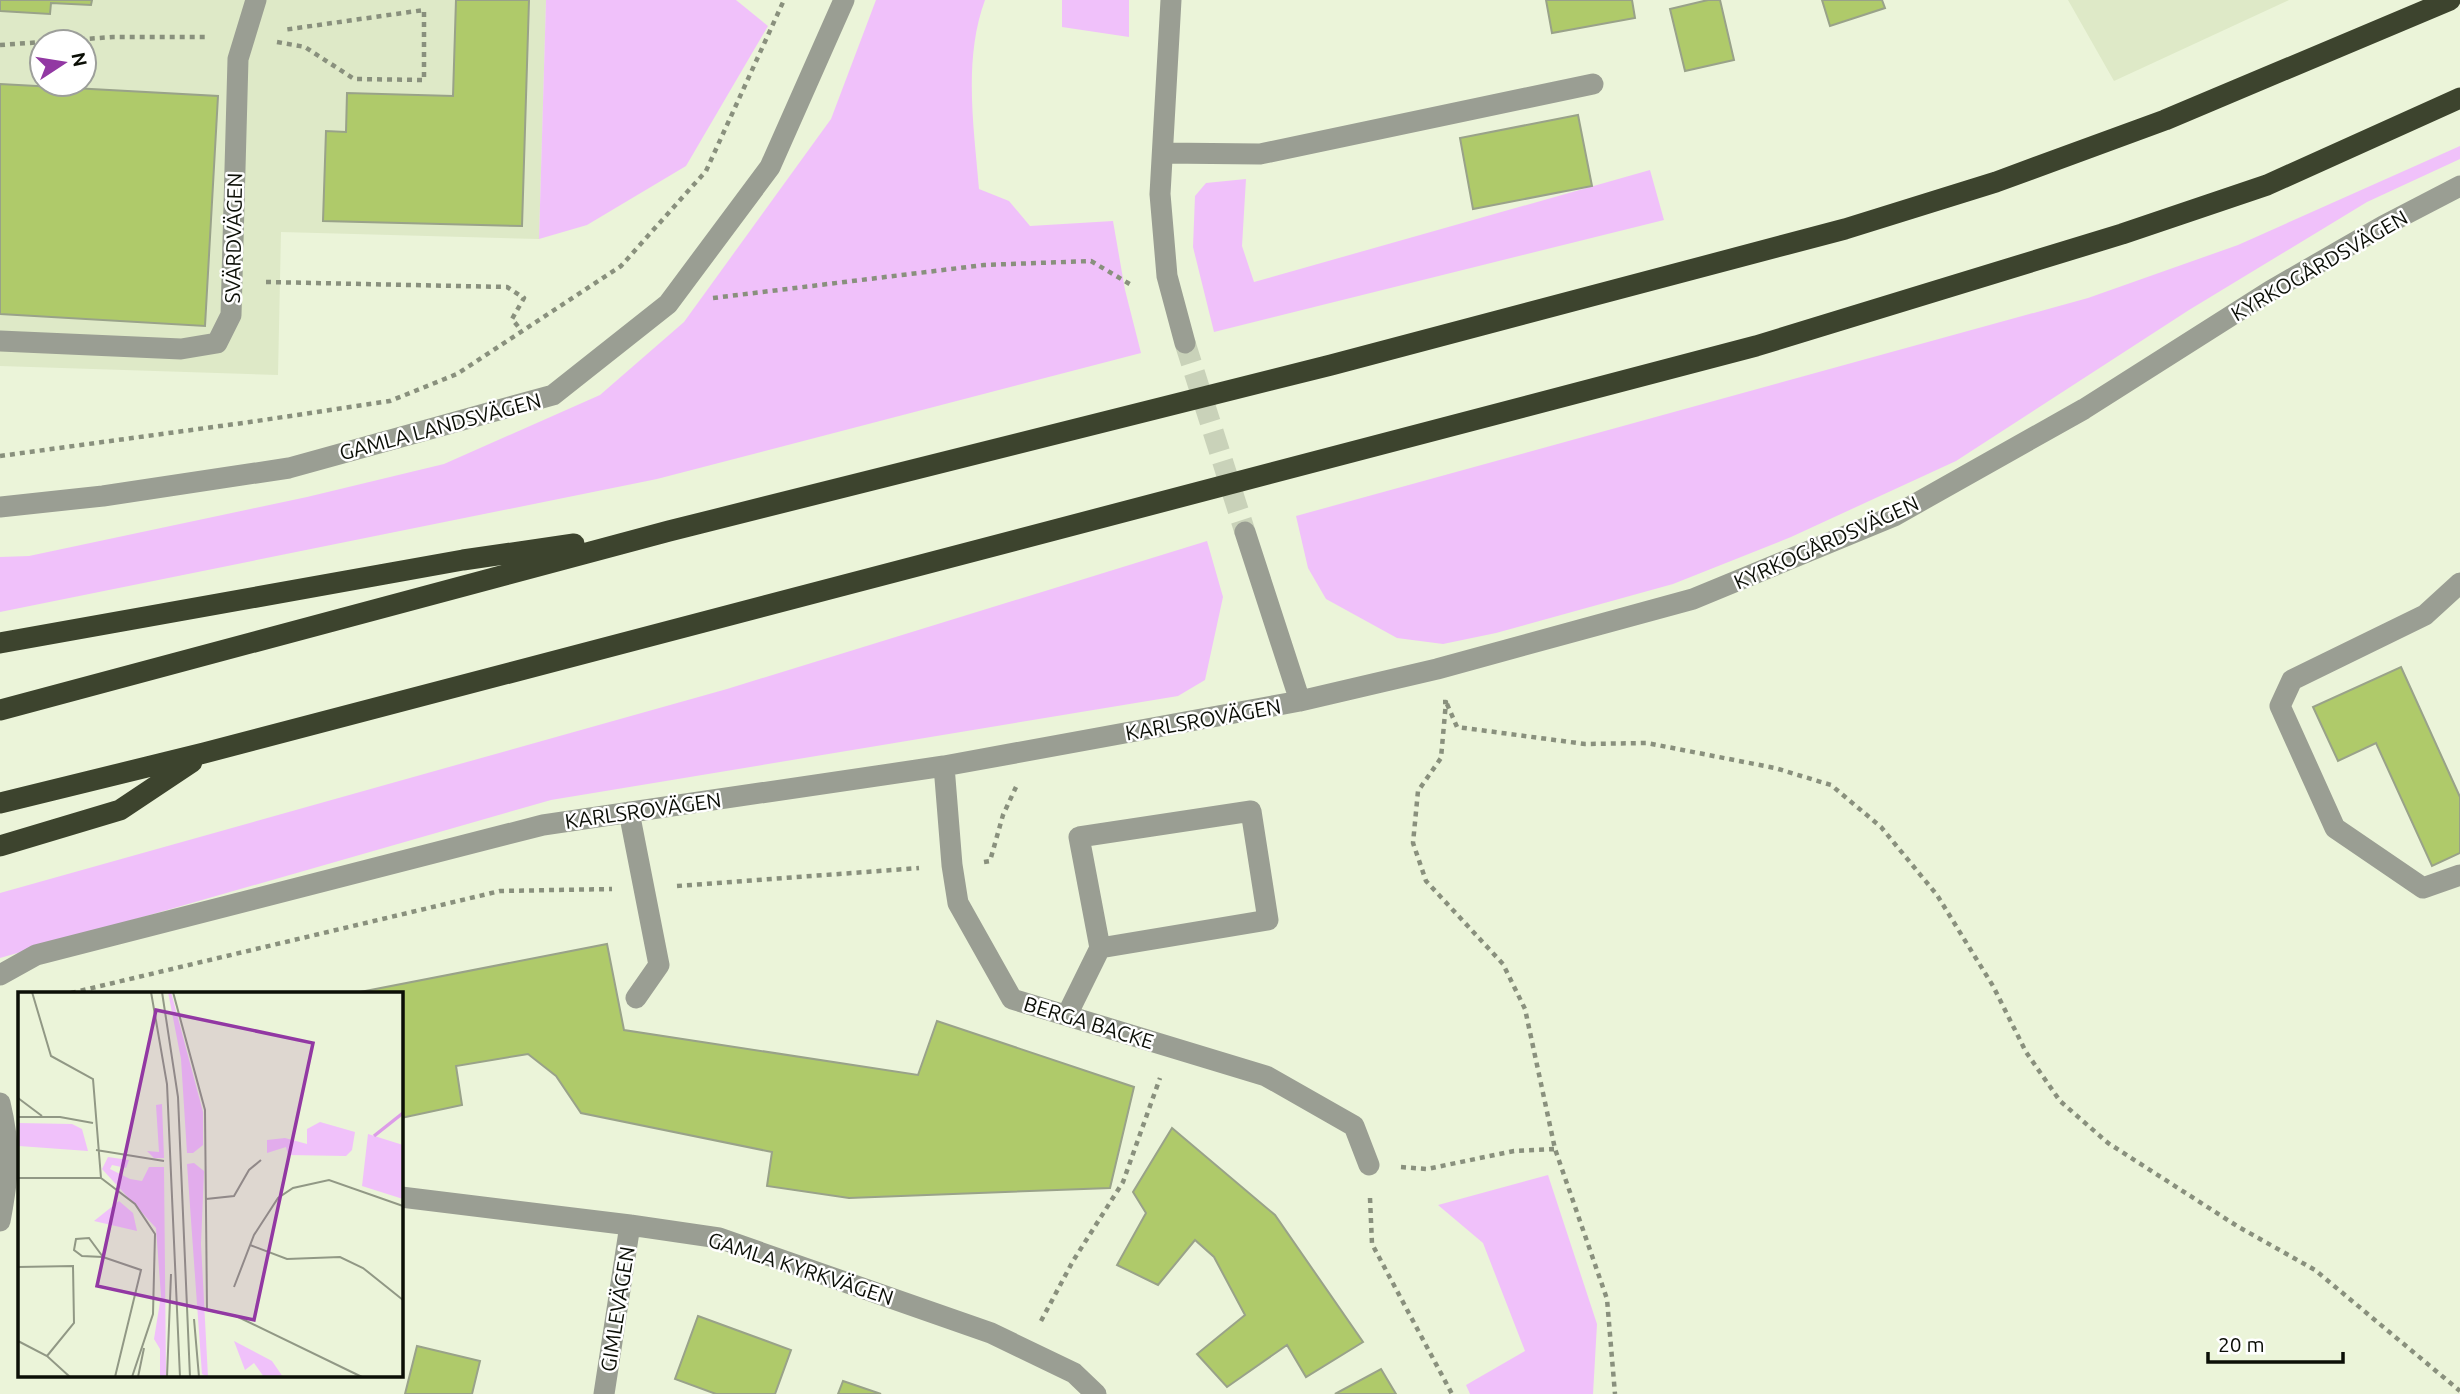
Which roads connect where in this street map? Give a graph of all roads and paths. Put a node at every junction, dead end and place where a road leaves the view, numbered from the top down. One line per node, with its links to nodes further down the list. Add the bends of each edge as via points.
1 (256, 0): 6 (street, SVÄRDVÄGEN)
2 (784, 0): 15 (path, via 706,171 621,266)
3 (844, 0): 13 (street, GAMLA LANDSVÄGEN, via 770,167)
4 (1171, 0): 10 (street)
5 (2450, 0): 20 (highway, via 2165,120 1996,183 1845,229 1318,369)
6 (245, 37): 6 (path, via 424,10 424,80 354,79 306,47); 7 (path, via 113,37); 12 (street, SVÄRDVÄGEN, via 238,59)
7 (0, 45)
8 (1592, 84): 10 (street, via 1260,154)
9 (2460, 98): 29 (highway, via 2267,185 1756,346)
10 (1163, 153): 14 (street, via 1160,194 1167,276)
11 (2460, 186): 24 (street, KYRKOGÅRDSVÄGEN, via 2270,290 2084,409 1894,516 1693,599)
12 (232, 281): 15 (path, via 507,287 524,298 512,318); 16 (street, SVÄRDVÄGEN, via 231,315 217,343 181,349)
13 (668, 304): 14 (path, via 984,265 1091,261); 19 (street, GAMLA LANDSVÄGEN, via 553,395 289,468 103,496)
14 (1176, 311): 17 (street)
15 (521, 330): 18 (path, via 457,374 390,401)
16 (0, 341)
17 (1185, 343)
18 (0, 456)
19 (0, 506)
20 (669, 531): 23 (highway, via 463,560); 28 (highway)
21 (1245, 532): 25 (street)
22 (2460, 583): 36 (street, via 2425,615 2292,680 2280,706 2335,828 2423,888)
23 (0, 643)
24 (1437, 670): 25 (street, KYRKOGÅRDSVÄGEN); 26 (path)
25 (1300, 701): 30 (street, KARLSROVÄGEN)
26 (1446, 702): 27 (path); 45 (path, via 1441,758 1418,791 1413,843 1426,881 1503,964 1525,1009); 51 (path, via 1457,727 1585,744 1647,743 1775,768 1831,785 1881,827 1937,895 1993,986 2026,1052 2060,1101 2108,1143 2315,1270)
27 (1432, 704)
28 (0, 710)
29 (204, 754): 32 (highway); 34 (highway, via 120,810)
30 (944, 766): 33 (street, KARLSROVÄGEN); 35 (street, BERGA BACKE)
31 (1018, 782): 35 (path, via 990,861)
32 (0, 803)
33 (629, 812): 37 (street); 39 (street, KARLSROVÄGEN, via 543,825 36,955)
34 (0, 846)
35 (953, 865): 37 (path); 42 (street, BERGA BACKE, via 958,903 1012,999)
36 (2460, 875)
37 (643, 889): 40 (path, via 500,891); 41 (street, via 659,965)
38 (1101, 948): 38 (street, via 1079,837 1251,811 1268,920); 42 (street)
39 (0, 975)
40 (75, 992)
41 (636, 998)
42 (1067, 1015): 43 (street, BERGA BACKE)
43 (1171, 1048): 46 (street, BERGA BACKE, via 1266,1076 1354,1126); 50 (path, via 1123,1182 1073,1261)
44 (0, 1103): 48 (street, via 8,1139)
45 (1555, 1149): 46 (path, via 1514,1151 1427,1169); 55 (path, via 1607,1299)
46 (1369, 1165): 54 (path, via 1372,1244)
47 (402, 1197): 49 (street, GAMLA KYRKVÄGEN)
48 (0, 1221)
49 (630, 1224): 50 (street, GAMLA KYRKVÄGEN, via 719,1238 991,1333); 52 (street, GIMLEVÄGEN)
50 (1026, 1350): 53 (street, GAMLA KYRKVÄGEN, via 1074,1373)
51 (2460, 1391)
52 (604, 1394)
53 (1096, 1394)
54 (1452, 1394)
55 (1615, 1394)

